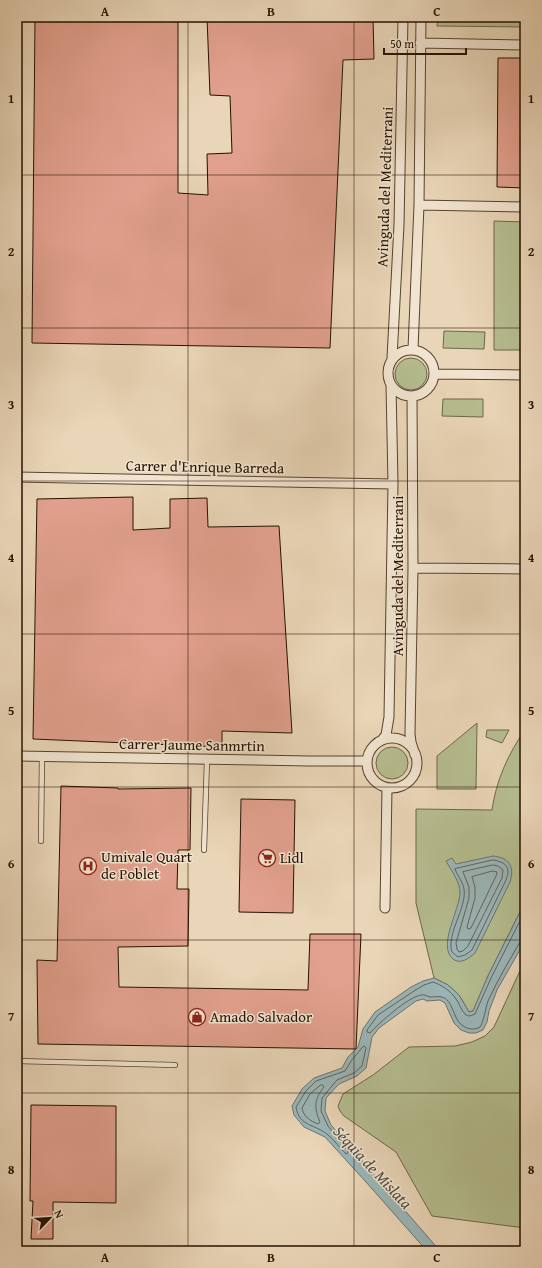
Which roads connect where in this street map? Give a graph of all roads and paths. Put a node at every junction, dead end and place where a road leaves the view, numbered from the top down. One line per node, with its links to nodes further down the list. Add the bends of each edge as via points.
1 (403, 17): 8 (street, Avinguda del Mediterrani, via 399,225)
2 (421, 17): 3 (street)
3 (420, 43): 4 (street); 5 (street)
4 (525, 45)
5 (419, 205): 6 (street); 7 (street)
6 (525, 207)
7 (413, 350): 8 (street, via 404,350); 9 (street, via 426,355 431,361)
8 (392, 358): 11 (street, via 387,371)
9 (434, 374): 10 (street); 12 (street, via 427,390)
10 (525, 375)
11 (391, 385): 12 (street, via 399,394); 14 (street, Avinguda del Mediterrani)
12 (412, 396): 15 (street, Avinguda del Mediterrani)
13 (17, 477): 14 (street, Carrer d'Enrique Barreda)
14 (393, 484): 17 (street, Avinguda del Mediterrani, via 389,717 386,735)
15 (413, 568): 16 (street); 20 (street, Avinguda del Mediterrani, via 410,734)
16 (525, 568)
17 (382, 740): 20 (street, via 398,739 412,748); 22 (street, via 372,748)
18 (42, 755): 19 (street, Carrer Jaume Sanmrtin); 21 (street, Carrer Jaume Sanmrtin); 24 (lane)
19 (17, 756)
20 (415, 756): 23 (street, via 417,763 413,777 402,786)
21 (207, 760): 22 (street, Carrer Jaume Sanmrtin); 25 (lane)
22 (367, 761): 23 (street, via 367,769 374,782)
23 (387, 788): 26 (street)
24 (41, 841)
25 (204, 850)
26 (385, 908)
27 (17, 1061): 28 (lane)
28 (175, 1065)

